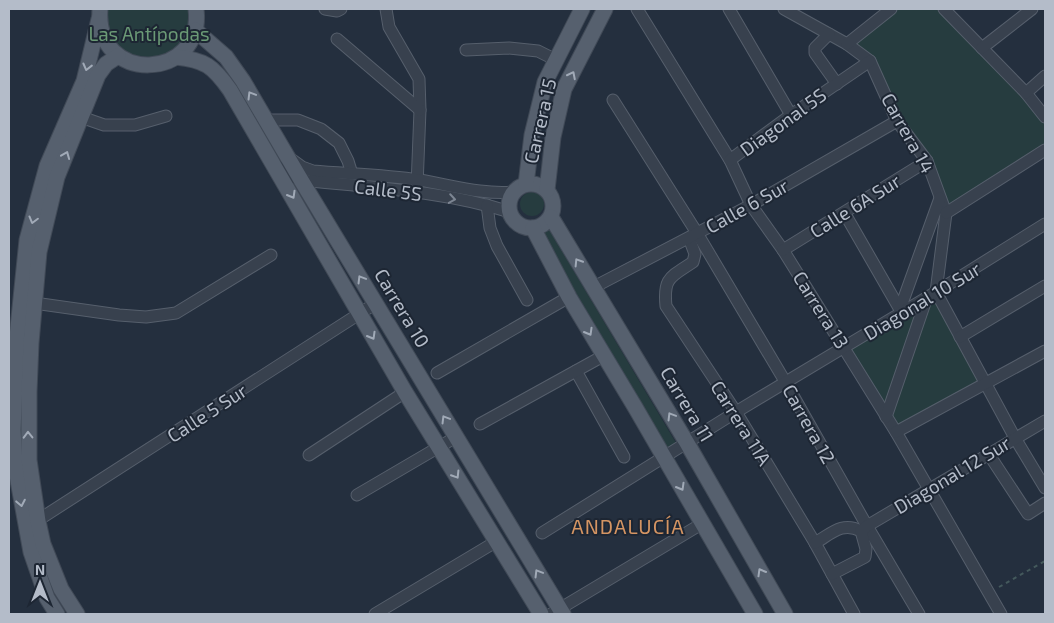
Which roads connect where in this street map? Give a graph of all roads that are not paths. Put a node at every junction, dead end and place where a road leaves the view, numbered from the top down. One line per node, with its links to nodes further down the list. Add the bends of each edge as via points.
1 (325, 9): 2 (street)
2 (341, 9)
3 (386, 9): 28 (street, via 389,27 419,79)
4 (582, 9): 22 (main road, Carrera 15)
5 (605, 9): 43 (main road, Carrera 15, one-way to 5, via 553,137 564,89)
6 (637, 9): 37 (street, Carrera 13)
7 (729, 9): 29 (street)
8 (784, 9): 12 (street, Carrera 14)
9 (891, 9): 17 (street)
10 (944, 9): 18 (street)
11 (1032, 9): 18 (street)
12 (802, 13): 15 (street, Carrera 14)
13 (99, 14): 20 (main road, via 101,31); 88 (main road, one-way to 88, via 84,81 47,166 28,240 17,336)
14 (198, 17): 21 (main road, via 185,49); 33 (main road, Carrera 10, one-way to 14)
15 (829, 34): 17 (street, Carrera 14); 25 (street, via 815,48 815,53)
16 (337, 39): 28 (street)
17 (847, 44): 23 (street, Carrera 14)
18 (982, 48): 26 (street)
19 (466, 50): 22 (street, via 509,48 538,51)
20 (118, 56): 21 (main road, via 147,66 162,64); 31 (main road, via 98,75)
21 (176, 57): 36 (main road, Carrera 10, via 196,59 216,71)
22 (556, 60): 42 (main road, Carrera 15, via 545,82)
23 (870, 61): 25 (street); 34 (street, Carrera 14)
24 (1045, 76): 26 (street)
25 (837, 84): 29 (street, Diagonal 5S)
26 (1026, 93): 32 (street)
27 (613, 100): 54 (street, Carrera 12)
28 (420, 110): 41 (street)
29 (792, 115): 37 (street, Diagonal 5S)
30 (166, 116): 31 (street, via 135,125 104,125)
31 (81, 117): 62 (main road, one-way to 31, via 39,252 57,177)
32 (1045, 117)
33 (267, 120): 36 (main road, Carrera 10); 39 (street, via 298,120 321,129 339,142)
34 (897, 121): 38 (street, Carrera 14); 47 (street, Calle 6 Sur)
35 (1045, 150): 49 (street)
36 (279, 158): 39 (street, Calle 5S, via 313,171); 40 (main road, Carrera 10); 65 (main road, Carrera 10, one-way to 65)
37 (730, 160): 47 (street, Carrera 13)
38 (927, 162): 45 (street, Carrera 14); 50 (street, Calle 6A Sur)
39 (352, 174): 41 (street, Calle 5S)
40 (301, 180): 44 (street, Calle 5S); 63 (main road, Carrera 10, one-way to 40)
41 (418, 180): 42 (street, Calle 5S, via 501,193); 44 (street)
42 (520, 188): 43 (main road, via 541,186); 48 (main road, via 509,204)
43 (547, 190): 51 (main road, via 553,203)
44 (416, 193): 46 (street, Calle 5S, one-way to 46)
45 (940, 198): 49 (street, Carrera 14); 64 (street)
46 (487, 205): 48 (street, Calle 5S); 61 (street, via 490,228 497,246)
47 (751, 205): 54 (street, Calle 6 Sur); 55 (street, Carrera 13)
48 (510, 212): 53 (main road, via 518,224)
49 (946, 213): 59 (street, Carrera 14)
50 (845, 214): 55 (street, Calle 6A Sur); 64 (street)
51 (551, 217): 53 (main road); 58 (main road, Carrera 11, one-way to 51)
52 (1045, 224): 59 (street, Diagonal 10 Sur)
53 (533, 228): 60 (main road)
54 (693, 236): 58 (street, Calle 6 Sur); 72 (street, Carrera 12); 75 (street, Carrera 11A, via 693,262 669,279 664,290 666,306)
55 (783, 250): 67 (street, Carrera 13)
56 (271, 255): 62 (street, via 176,313 146,317)
57 (1045, 286): 66 (street)
58 (594, 287): 82 (main road, Carrera 11, one-way to 58)
59 (932, 295): 64 (street, Diagonal 10 Sur); 66 (street); 76 (street, Carrera 14)
60 (569, 297): 69 (main road, one-way to 69); 71 (street)
61 (527, 300)
62 (34, 303): 94 (main road, one-way to 62, via 28,434)
63 (376, 303): 65 (street, Calle 5 Sur); 80 (main road, Carrera 10, one-way to 63)
64 (901, 311): 67 (street, Diagonal 10 Sur)
65 (360, 314): 74 (main road, Carrera 10, one-way to 74); 94 (street, Calle 5 Sur)
66 (960, 337): 73 (street)
67 (844, 348): 72 (street, Diagonal 10 Sur); 76 (street, Carrera 13)
68 (1045, 351): 73 (street)
69 (603, 356): 70 (street); 87 (main road)
70 (576, 371): 78 (street); 86 (street)
71 (436, 373)
72 (786, 383): 75 (street, Diagonal 10 Sur); 95 (street, Carrera 12)
73 (985, 384): 79 (street); 81 (street)
74 (405, 392): 83 (main road, Carrera 10); 85 (street)
75 (736, 412): 82 (street, Diagonal 10 Sur); 98 (street, Carrera 11A)
76 (886, 417): 79 (street, Carrera 13)
77 (1045, 421): 81 (street, Diagonal 12 Sur)
78 (480, 424)
79 (896, 432): 90 (street, Carrera 13)
80 (456, 437): 83 (street); 100 (main road, Carrera 10, one-way to 80)
81 (1014, 438): 84 (street, Diagonal 12 Sur); 89 (street)
82 (687, 443): 87 (street, Diagonal 10 Sur); 106 (main road, Carrera 11, one-way to 82)
83 (439, 448): 91 (street); 97 (main road, Carrera 10, one-way to 97)
84 (988, 453): 90 (street, Diagonal 12 Sur); 92 (street, via 1028,514)
85 (309, 455)
86 (624, 457)
87 (664, 458): 93 (main road, one-way to 93); 96 (street, Diagonal 10 Sur)
88 (12, 464): 94 (main road, one-way to 94)
89 (1045, 488)
90 (929, 489): 95 (street, Diagonal 12 Sur); 109 (street, Carrera 13)
91 (357, 495)
92 (1045, 503)
93 (703, 523): 100 (street); 105 (main road)
94 (32, 524): 101 (main road, via 31,552 47,598); 102 (main road, via 61,589)
95 (864, 529): 98 (street, via 842,527); 99 (street, via 865,557); 108 (street, Carrera 12)
96 (542, 533)
97 (497, 541): 103 (street); 104 (main road, Carrera 10)
98 (814, 543): 99 (street, Carrera 11A)
99 (832, 574): 107 (street, Carrera 11A)
100 (558, 612)
101 (57, 614)
102 (78, 614)
103 (375, 614)
104 (541, 614)
105 (755, 614)
106 (785, 614)
107 (854, 614)
108 (920, 614)
109 (1001, 614)

